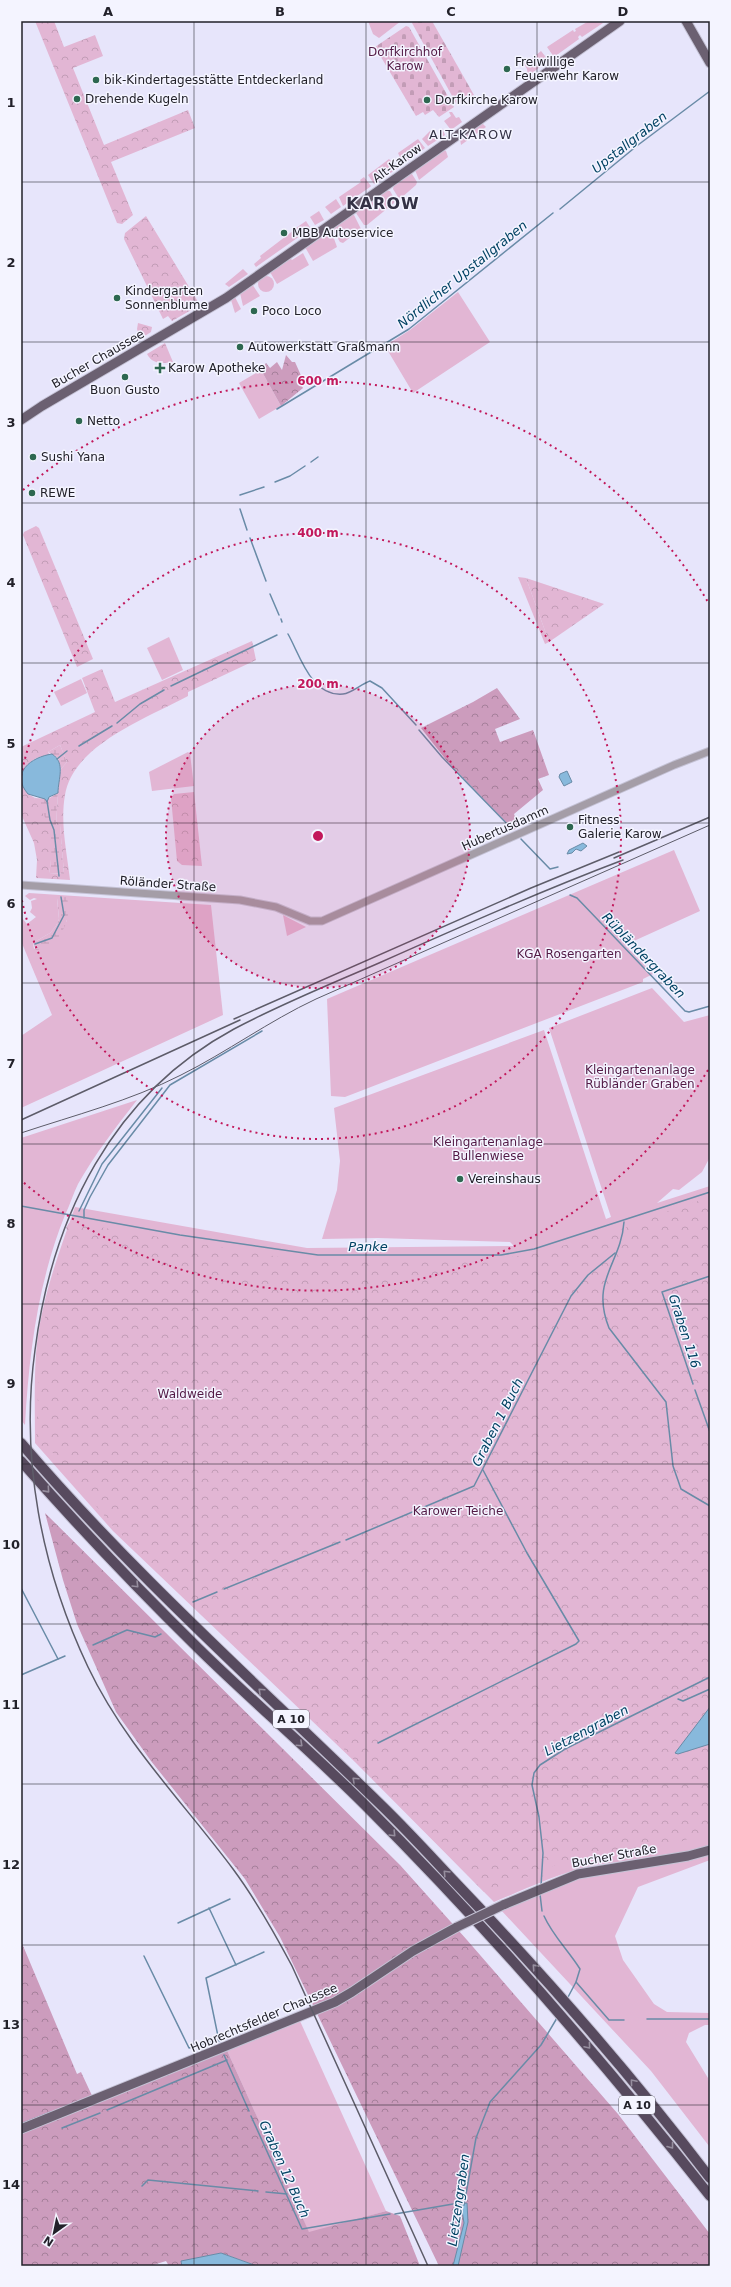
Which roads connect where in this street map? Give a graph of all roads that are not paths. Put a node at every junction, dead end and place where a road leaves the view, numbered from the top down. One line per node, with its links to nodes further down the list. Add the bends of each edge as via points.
1 (620, 21): 4 (main road, Alt-Karow, via 266,271)
2 (686, 21): 3 (main road)
3 (710, 63)
4 (166, 333): 5 (main road, Bucher Chaussee)
5 (42, 406): 6 (main road, Bucher Chaussee); 7 (main road, Bucher Chaussee)
6 (21, 413)
7 (21, 420)
8 (710, 751): 10 (street, Hubertusdamm, via 333,917 322,921)
9 (21, 885): 10 (street, Röländer Straße, via 240,900 276,907)
10 (310, 921)
11 (21, 1443): 16 (highway, A 10, one-way to 11, via 570,2007 508,1937 380,1804 230,1662 111,1542)
12 (21, 1461): 17 (highway, A 10, one-way to 17, via 104,1553 194,1643 364,1804 498,1942 563,2016)
13 (710, 1850): 14 (main road, Bucher Straße, via 578,1874)
14 (504, 1905): 15 (main road, Hobrechtsfelder Chaussee, bridge, via 413,1951 339,2000)
15 (21, 2129)
16 (710, 2178)
17 (710, 2196)

